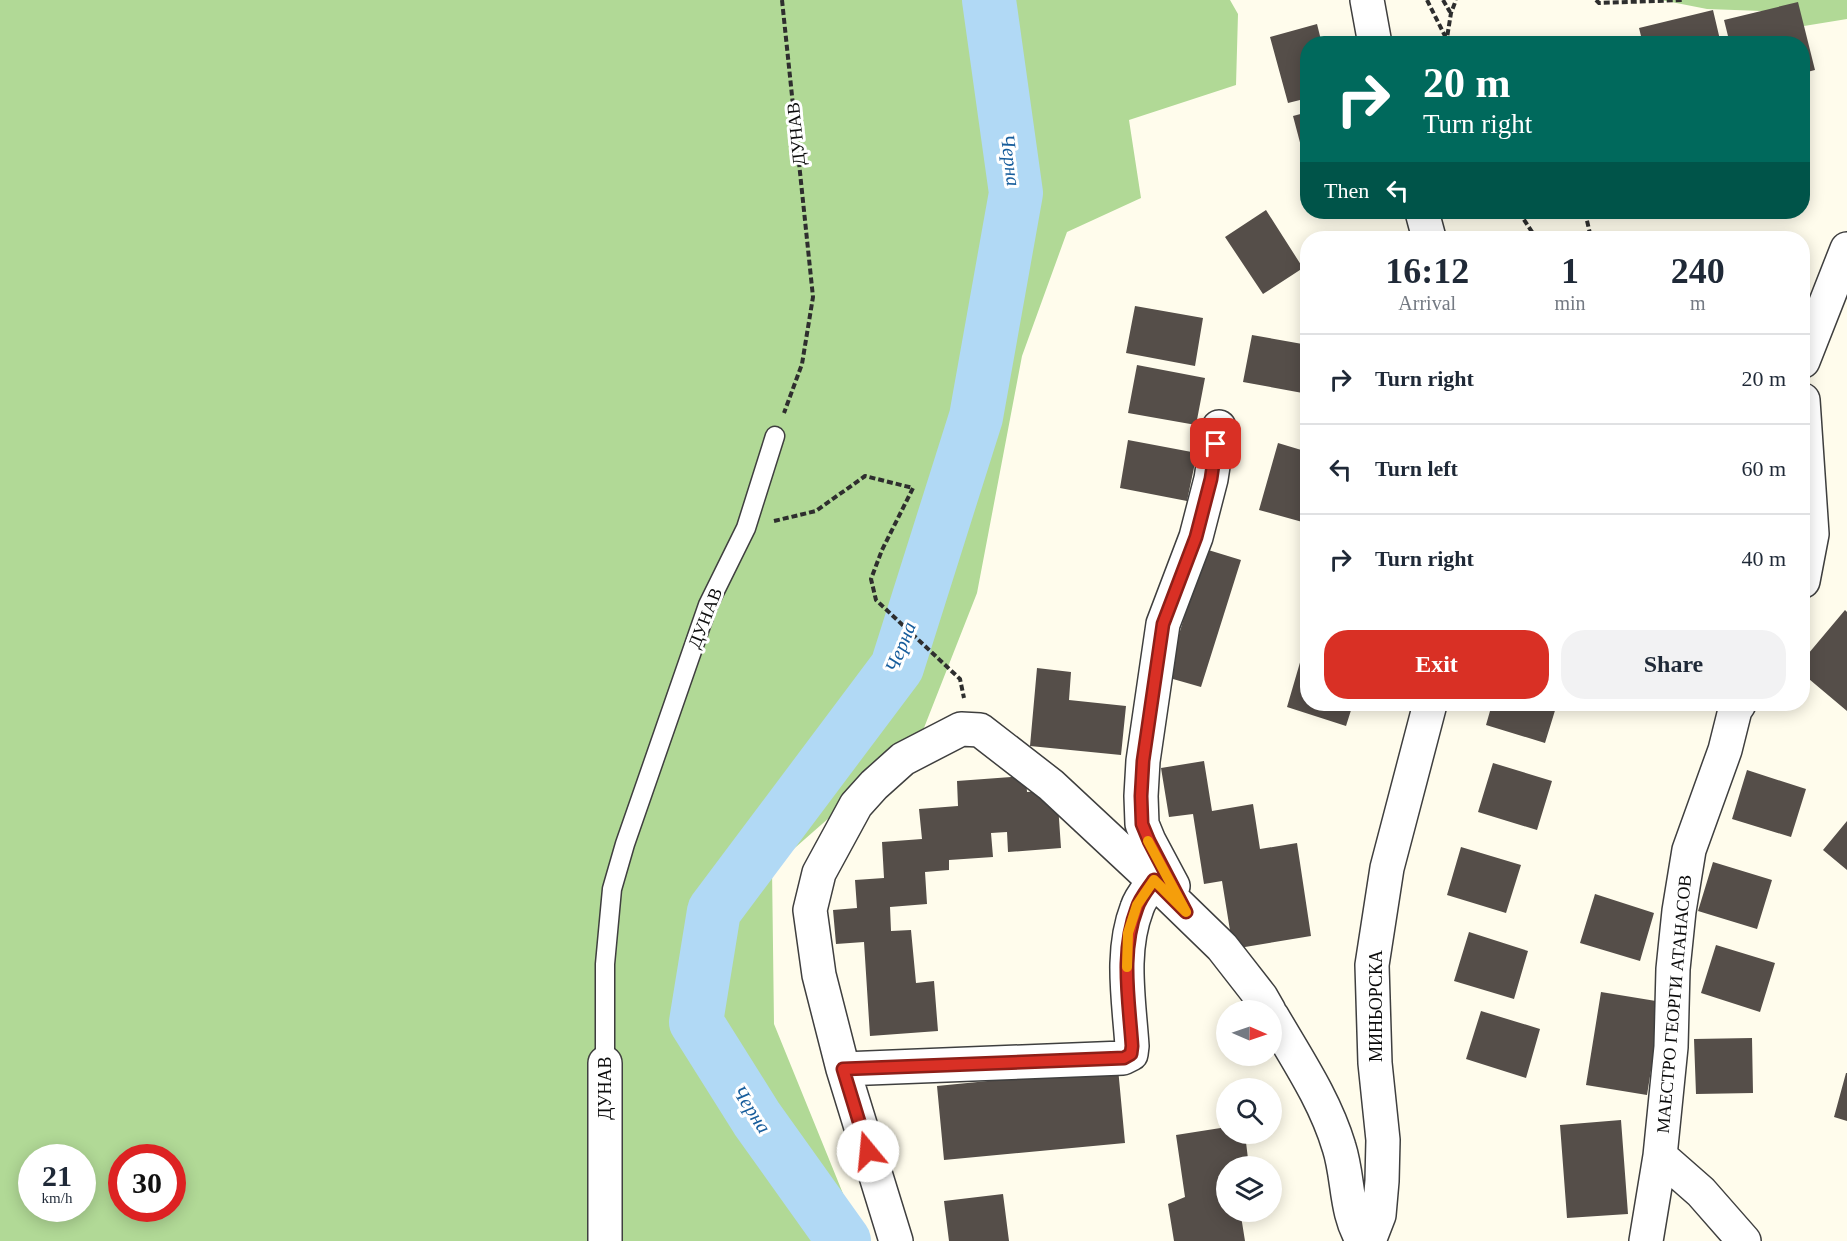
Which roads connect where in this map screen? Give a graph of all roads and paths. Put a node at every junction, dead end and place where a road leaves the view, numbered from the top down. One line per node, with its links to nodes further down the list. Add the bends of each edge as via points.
1 (782, 0): 15 (path, ДУНАВ, via 813,297 802,364)
2 (1367, 0): 9 (street)
3 (1427, 0): 10 (path)
4 (1443, 0): 8 (path)
5 (1456, 0): 8 (path)
6 (1596, 0): 7 (path)
7 (1682, 0)
8 (1451, 13): 11 (path)
9 (1374, 36)
10 (1444, 36)
11 (1447, 36)
12 (1847, 249): 13 (street)
13 (1810, 344)
14 (1219, 427): 23 (street, via 1196,537 1163,624 1143,761 1142,824)
15 (775, 436): 17 (lane, ДУНАВ)
16 (1810, 504): 18 (street)
17 (746, 528): 19 (path, via 816,512 865,476 913,488 871,579 876,600); 26 (lane, ДУНАВ, via 708,605 612,889 605,964)
18 (1810, 544)
19 (960, 679)
20 (1428, 711): 32 (street, МИНЬОРСКА, via 1387,868 1372,965 1375,1063 1383,1140 1379,1215)
21 (1734, 711): 28 (street, МАЕСТРО ГЕОРГИ АТАНАСОВ, via 1725,750 1689,850 1673,969 1671,1047)
22 (1154, 880): 23 (street); 27 (street, via 1137,905 1128,933 1131,1054 1124,1058); 27 (street, via 1051,785 980,730 961,729 903,759 856,805 819,873 810,910 819,975)
23 (1186, 912): 24 (street, via 1222,947)
24 (1263, 1000)
25 (1282, 1033): 31 (street, via 1323,1103 1340,1149 1352,1218)
26 (605, 1063): 29 (street, ДУНАВ)
27 (843, 1069): 30 (street)
28 (1660, 1156): 33 (street, МАЕСТРО ГЕОРГИ АТАНАСОВ); 34 (street, via 1701,1192)
29 (605, 1241)
30 (896, 1241)
31 (1363, 1241)
32 (1369, 1241)
33 (1646, 1241)
34 (1744, 1241)

